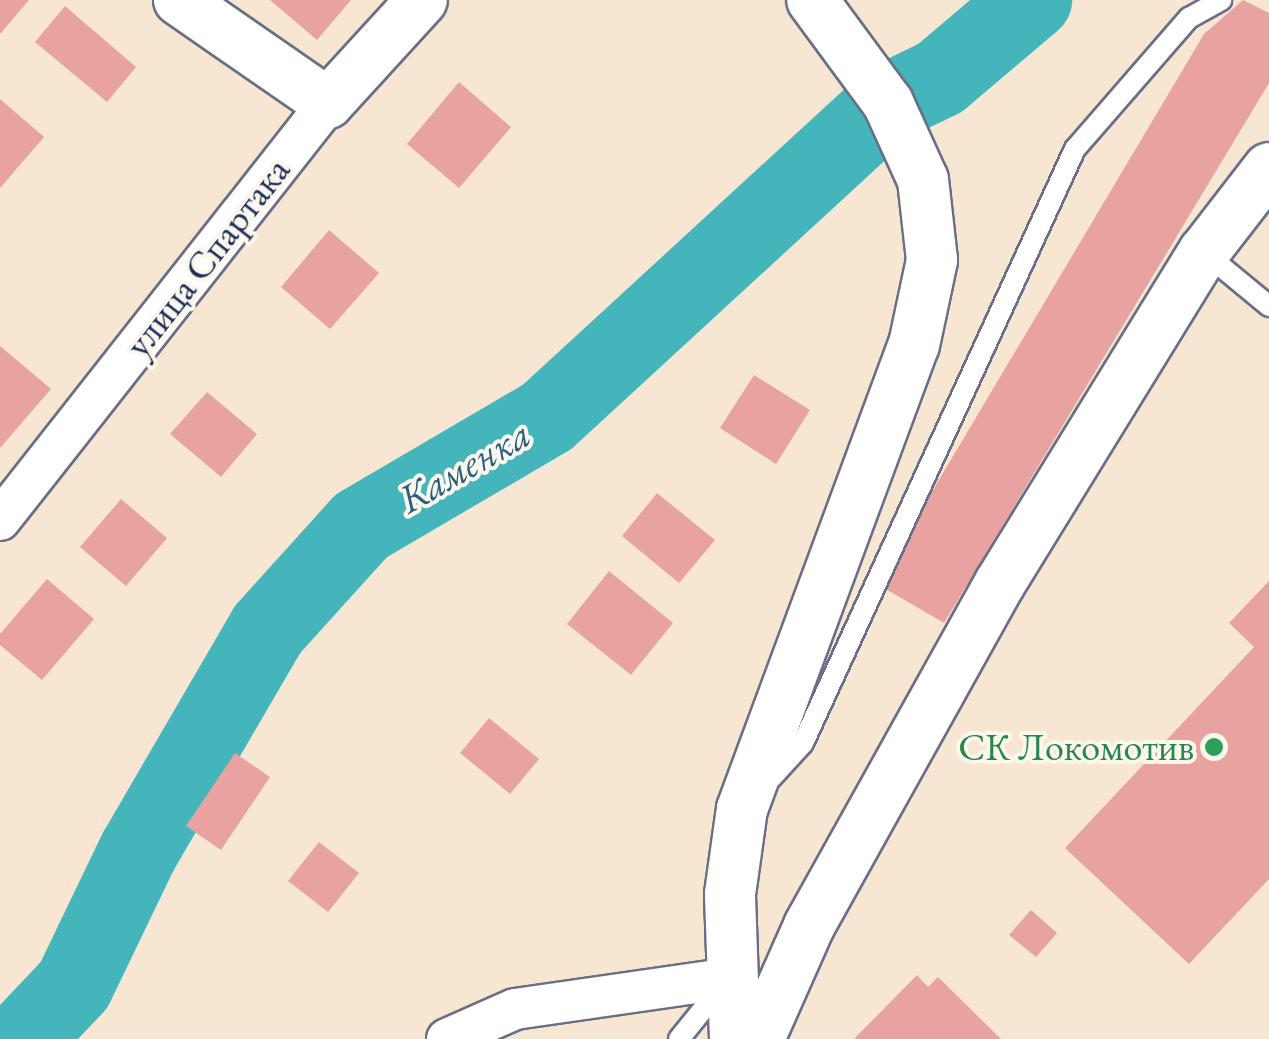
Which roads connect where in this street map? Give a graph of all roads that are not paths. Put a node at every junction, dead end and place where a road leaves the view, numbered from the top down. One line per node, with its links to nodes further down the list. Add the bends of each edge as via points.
1 (179, 0): 5 (street)
2 (422, 0): 5 (street, улица Спартака)
3 (1221, 0): 10 (lane, via 1189,18 1075,150 802,743)
4 (826, 18): 10 (street, via 888,103 922,180 932,260 914,345 778,693)
5 (328, 104): 9 (street, улица Спартака)
6 (1269, 168): 7 (street)
7 (1204, 252): 8 (lane); 15 (street, via 1000,583 808,926)
8 (1269, 306)
9 (0, 520)
10 (742, 809): 11 (street)
11 (729, 978): 12 (street, via 515,1009); 13 (lane); 14 (street)
12 (447, 1039)
13 (680, 1039)
14 (735, 1039)
15 (759, 1039)

